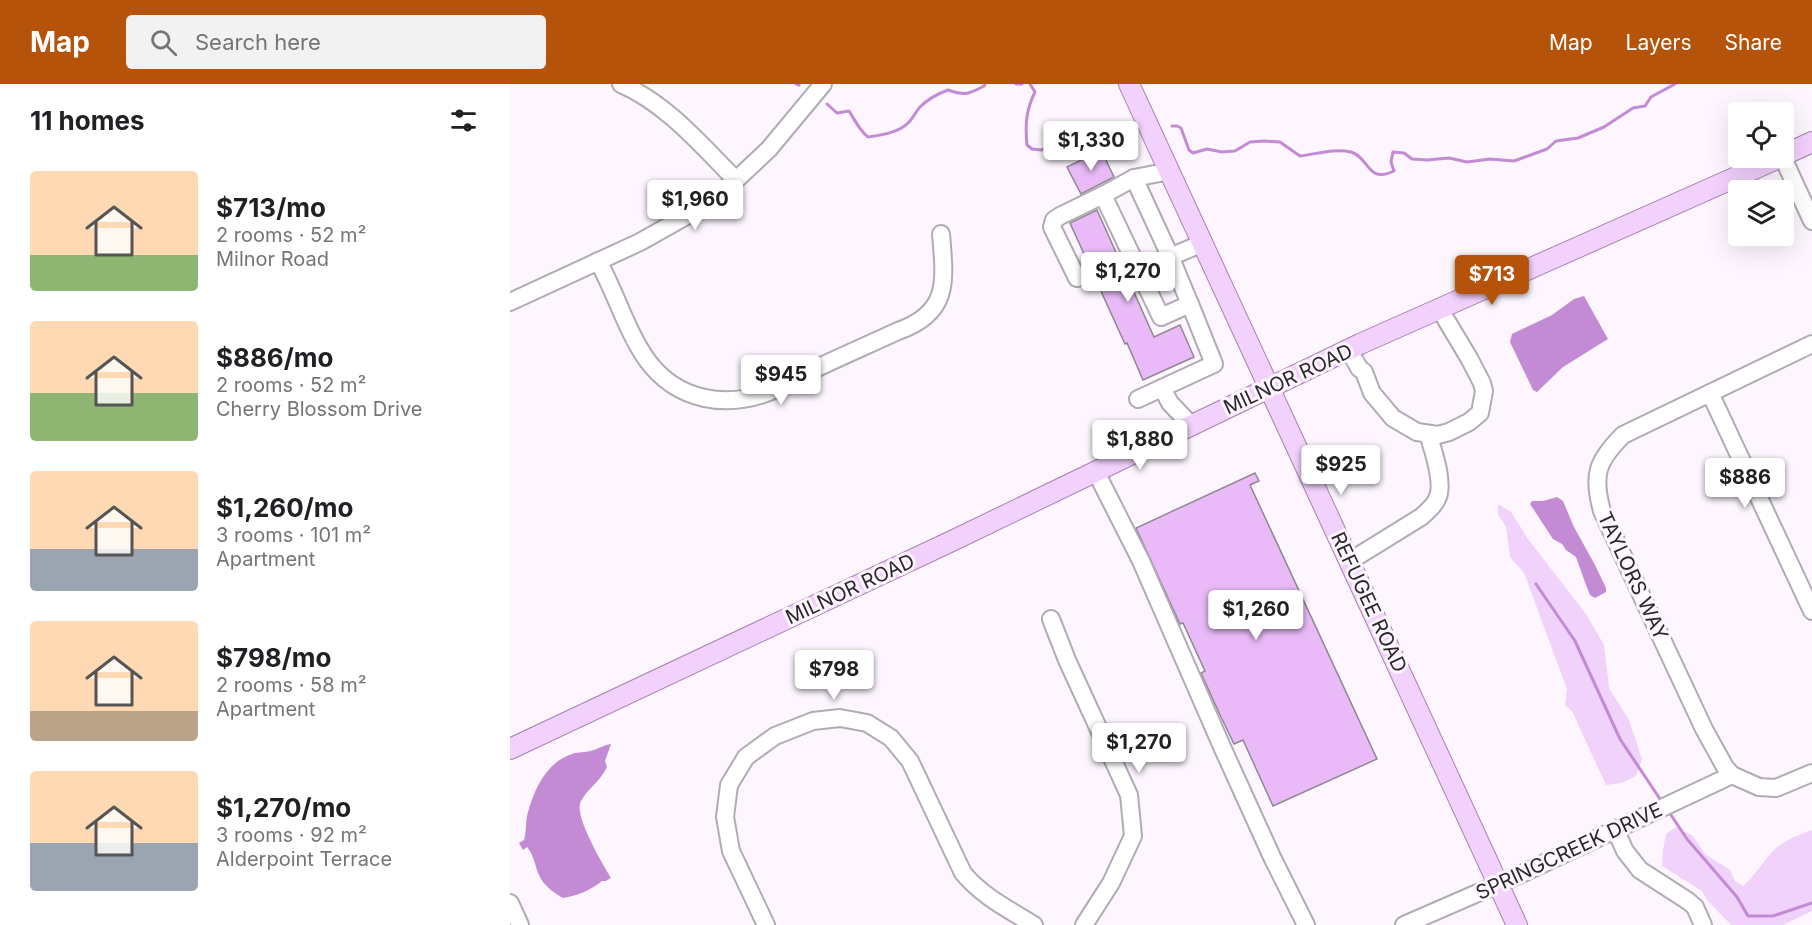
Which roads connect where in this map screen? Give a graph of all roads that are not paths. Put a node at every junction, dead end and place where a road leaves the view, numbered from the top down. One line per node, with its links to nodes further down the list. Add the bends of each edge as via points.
1 (621, 84): 10 (street, via 665,111)
2 (823, 84): 10 (street, via 769,149)
3 (1129, 84): 8 (main road, REFUGEE ROAD)
4 (1812, 142): 5 (main road)
5 (1794, 151)
6 (1756, 168): 21 (main road, MILNOR ROAD)
7 (1788, 168): 12 (street)
8 (1170, 171): 9 (street); 14 (main road, REFUGEE ROAD)
9 (1134, 178): 11 (street); 15 (street)
10 (736, 180): 16 (street, via 682,219)
11 (1103, 195): 17 (street); 18 (street, via 1054,220 1052,227)
12 (1812, 221)
13 (941, 234): 16 (street, via 942,294 925,317 774,390 744,399 697,397 657,372 642,353)
14 (1203, 243): 15 (street); 24 (main road, REFUGEE ROAD)
15 (1170, 256): 17 (street); 20 (street)
16 (598, 261): 19 (street)
17 (1138, 270): 20 (street, via 1161,317)
18 (1077, 278)
19 (510, 302)
20 (1190, 304): 26 (street, via 1214,364)
21 (1439, 309): 23 (main road, MILNOR ROAD); 29 (street, via 1469,357 1484,391 1480,412 1469,422 1449,432)
22 (1812, 344): 25 (street, TAYLORS WAY)
23 (1354, 347): 24 (main road, MILNOR ROAD); 29 (street, via 1372,393 1394,418)
24 (1270, 387): 28 (main road, MILNOR ROAD); 32 (main road, REFUGEE ROAD)
25 (1710, 393): 33 (street); 37 (street, TAYLORS WAY, via 1623,435 1602,460 1596,491 1704,729)
26 (1166, 395): 27 (street); 28 (street); 30 (street)
27 (1138, 399)
28 (1191, 425): 30 (main road, MILNOR ROAD)
29 (1428, 434): 32 (street, via 1436,465 1438,498 1421,517)
30 (1167, 437): 31 (main road, MILNOR ROAD)
31 (1096, 472): 35 (main road, MILNOR ROAD); 45 (street, via 1141,561)
32 (1350, 561): 39 (main road, REFUGEE ROAD)
33 (1812, 611)
34 (1051, 620): 44 (street, via 1130,795 1133,836 1111,883)
35 (510, 749)
36 (1812, 773): 37 (street, via 1776,788 1760,787)
37 (1732, 775): 38 (street, SPRINGCREEK DRIVE)
38 (1616, 831): 39 (street, SPRINGCREEK DRIVE); 48 (street, via 1640,870 1695,907)
39 (1499, 884): 46 (street, SPRINGCREEK DRIVE); 47 (main road, REFUGEE ROAD)
40 (510, 903): 41 (street)
41 (520, 925)
42 (766, 925): 43 (street, via 731,851 724,818 729,785 746,757 775,736 813,721 840,718 867,723 891,738 910,762 963,873 987,897)
43 (1034, 925)
44 (1084, 925)
45 (1306, 925)
46 (1404, 925)
47 (1517, 925)
48 (1703, 925)

